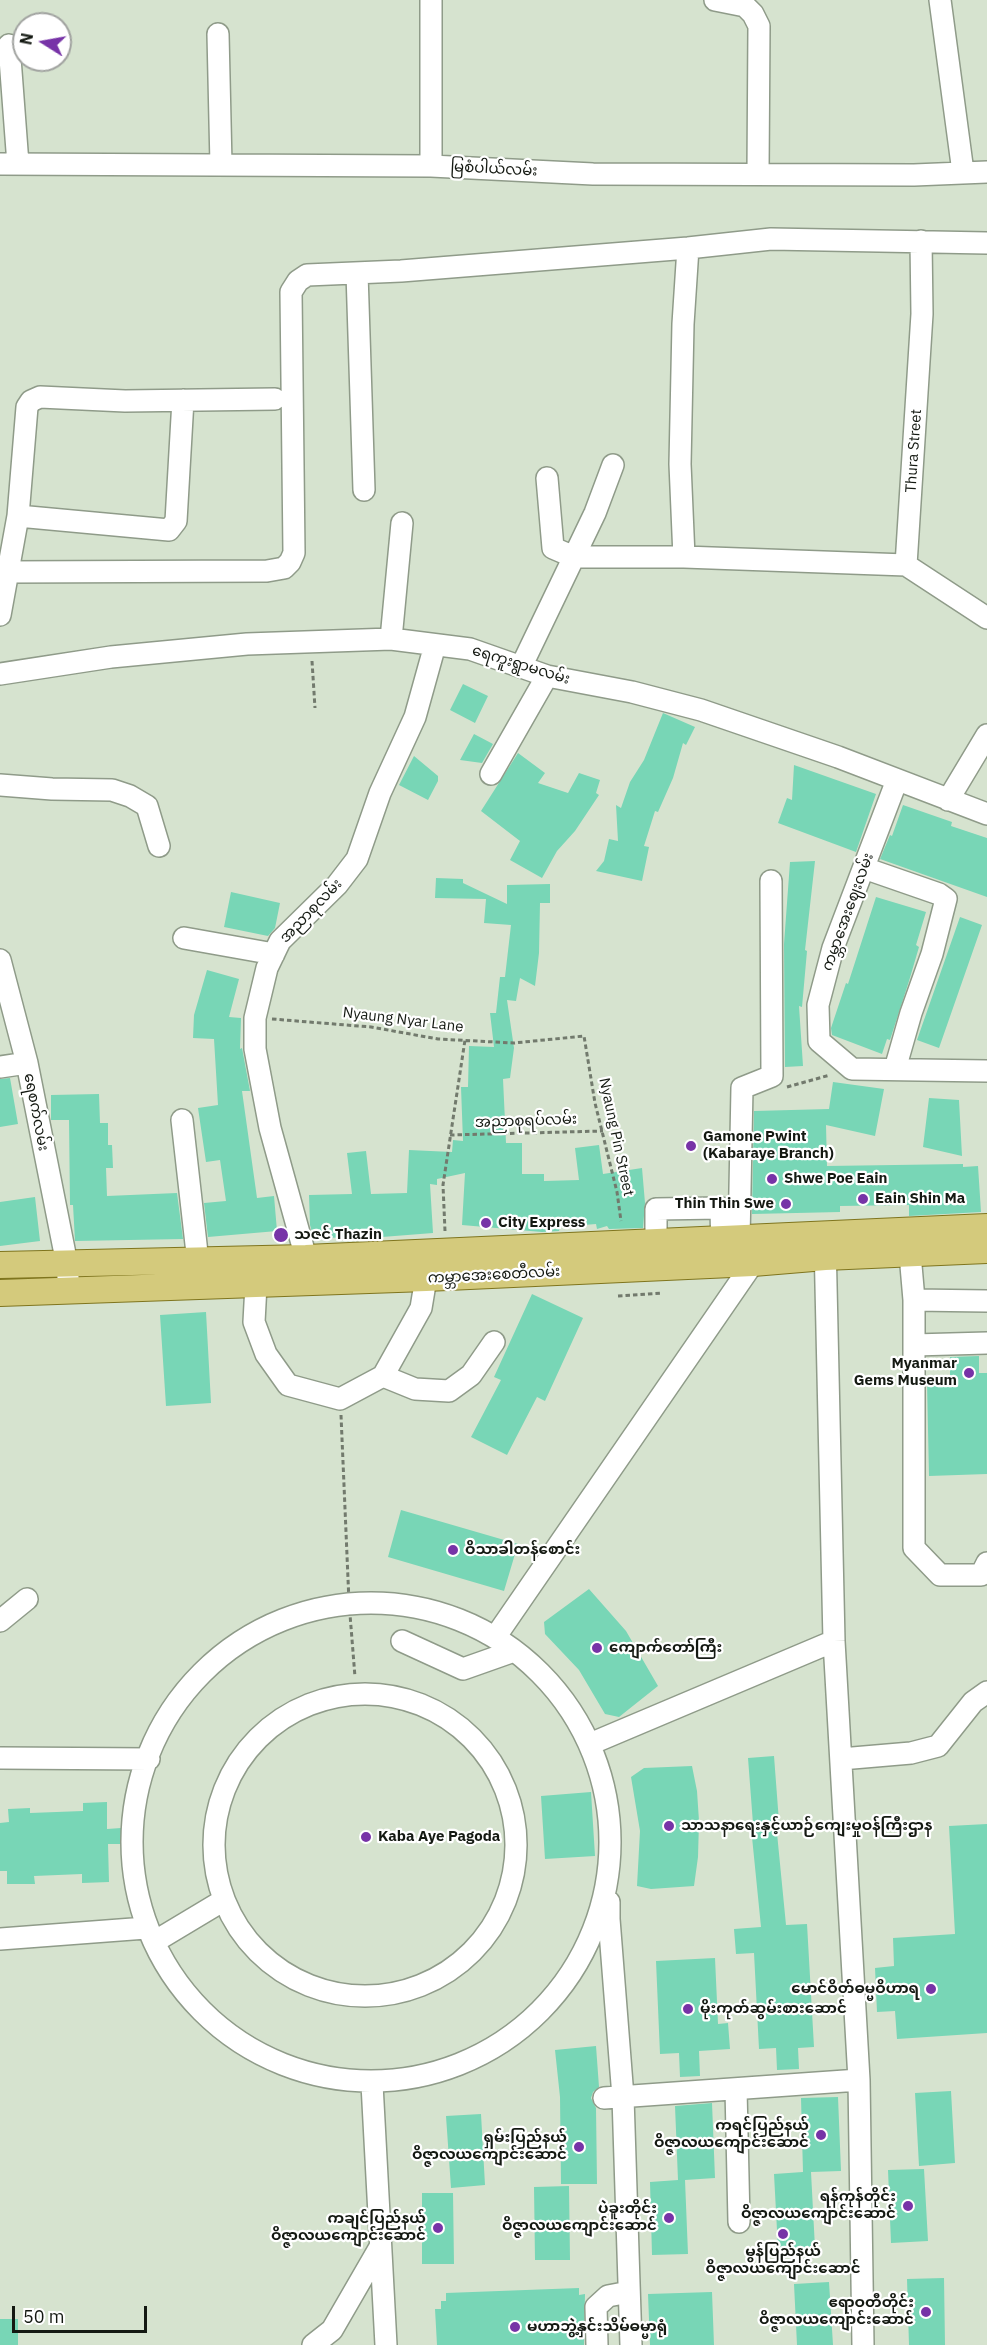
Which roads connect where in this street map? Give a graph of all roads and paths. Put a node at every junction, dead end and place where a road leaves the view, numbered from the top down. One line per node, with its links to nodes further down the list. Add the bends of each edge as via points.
1 (431, 0): 8 (street)
2 (715, 0): 11 (street, via 745,6 759,26)
3 (940, 0): 9 (street)
4 (218, 34): 7 (street)
5 (9, 45): 6 (street)
6 (9, 164): 7 (street, မြစံပါယ်လမ်း)
7 (221, 165): 8 (street, မြစံပါယ်လမ်း)
8 (431, 166): 11 (street, မြစံပါယ်လမ်း, via 593,174)
9 (963, 172): 10 (street, မြစံပါယ်လမ်း); 11 (street, မြစံပါယ်လမ်း)
10 (987, 172)
11 (758, 173)
12 (921, 241): 13 (street); 14 (street, via 771,239); 25 (street, Thura Street, via 922,314)
13 (987, 243)
14 (688, 248): 15 (street); 24 (street, via 680,464)
15 (357, 273): 20 (street); 26 (street, via 307,275 291,292 294,553 284,568)
16 (274, 399): 17 (street)
17 (183, 400): 21 (street, via 40,397 31,401 27,407); 21 (street, via 176,521 169,530)
18 (613, 465): 23 (street)
19 (547, 478): 23 (street, via 552,548)
20 (364, 490)
21 (18, 516): 26 (street)
22 (402, 523): 29 (street)
23 (574, 557): 24 (street); 32 (street)
24 (684, 557): 25 (street)
25 (906, 566): 28 (street)
26 (8, 572): 27 (street)
27 (0, 615)
28 (987, 618)
29 (391, 639): 30 (street, ရေကူးရွာမလမ်း); 31 (street, ရေကူးရွာမလမ်း)
30 (310, 642): 33 (street, ရေကူးရွာမလမ်း, via 111,657); 35 (path)
31 (435, 645): 32 (street, ရေကူးရွာမလမ်း, via 470,649); 46 (street, အညာစုလမ်း, via 415,717 380,793 357,859 337,885 280,941)
32 (521, 667): 34 (street, ရေကူးရွာမလမ်း)
33 (0, 674)
34 (547, 676): 37 (street); 38 (street, ရေကူးရွာမလမ်း, via 701,710)
35 (315, 708)
36 (987, 735): 40 (street)
37 (490, 774)
38 (897, 780): 40 (street, ရေကူးရွာမလမ်း); 43 (street, ကမ္ဘာအေးဈေးလမ်း)
39 (0, 785): 42 (street, via 112,789 147,806)
40 (948, 800): 41 (street, ရေကူးရွာမလမ်း)
41 (987, 814)
42 (159, 846)
43 (864, 868): 53 (street, via 946,899); 54 (street, ကမ္ဘာအေးဈေးလမ်း, via 833,948 818,1005 819,1041)
44 (771, 881): 63 (street, via 772,1076 742,1088)
45 (184, 938): 46 (street)
46 (274, 954): 48 (street, အညာစုလမ်း)
47 (0, 960): 51 (street, ရေစက်လမ်း)
48 (255, 1018): 50 (path, Nyaung Nyar Lane, via 371,1027); 67 (street, အညာစုလမ်း, via 255,1049 270,1128)
49 (585, 1036): 50 (path, Nyaung Nyar Lane, via 514,1042); 58 (path, Nyaung Pin Street)
50 (465, 1040): 59 (path, အညာစုရပ်လမ်း)
51 (27, 1063): 52 (street); 70 (street, ရေစက်လမ်း)
52 (0, 1067)
53 (895, 1069): 54 (street); 55 (street)
54 (852, 1070): 56 (path)
55 (987, 1071)
56 (781, 1089)
57 (182, 1120): 68 (street)
58 (603, 1131): 59 (path, အညာစုရပ်လမ်း); 61 (path, Nyaung Pin Street)
59 (450, 1135): 65 (path, အညာစုရပ်လမ်း, via 443,1185)
60 (987, 1227): 62 (main road, ကမ္ဘာအေးစေတီလမ်း)
61 (625, 1244): 63 (main road, ကမ္ဘာအေးစေတီလမ်း, via 656,1242); 65 (main road, ကမ္ဘာအေးစေတီလမ်း)
62 (825, 1246): 63 (main road, ကမ္ဘာအေးစေတီလမ်း); 66 (main road, ကမ္ဘာအေးစေတီလမ်း); 69 (main road, ကမ္ဘာအေးစေတီလမ်း); 91 (street)
63 (728, 1248): 69 (main road, ကမ္ဘာအေးစေတီလမ်း); 72 (main road, ကမ္ဘာအေးစေတီလမ်း)
64 (987, 1250): 66 (main road, ကမ္ဘာအေးစေတီလမ်း)
65 (446, 1251): 67 (main road, ကမ္ဘာအေးစေတီလမ်း)
66 (910, 1254): 78 (street)
67 (306, 1258): 68 (main road, ကမ္ဘာအေးစေတီလမ်း)
68 (198, 1262): 70 (main road, ကမ္ဘာအေးစေတီလမ်း)
69 (753, 1263): 89 (street)
70 (67, 1264): 71 (main road, ကမ္ဘာအေးစေတီလမ်း); 74 (street, ရေစက်လမ်း)
71 (0, 1265)
72 (426, 1278): 73 (main road, ကမ္ဘာအေးစေတီလမ်း); 83 (street, via 420,1308)
73 (256, 1285): 74 (main road, ကမ္ဘာအေးစေတီလမ်း); 84 (street, via 254,1322 266,1354 288,1385)
74 (69, 1291): 75 (main road, ကမ္ဘာအေးစေတီလမ်း)
75 (0, 1293)
76 (662, 1293): 77 (path)
77 (618, 1296)
78 (914, 1300): 79 (street); 82 (street)
79 (987, 1301)
80 (494, 1342): 83 (street, via 471,1375 449,1391 416,1389)
81 (987, 1343): 82 (street)
82 (914, 1345): 85 (street, via 914,1548 940,1575 981,1575)
83 (383, 1376): 84 (street)
84 (340, 1399): 87 (path)
85 (987, 1563)
86 (27, 1599): 88 (street)
87 (349, 1602): 89 (street, via 425,1607); 93 (path); 97 (street, via 278,1620 215,1659 167,1715)
88 (0, 1621)
89 (496, 1636): 92 (street)
90 (402, 1641): 92 (street, via 462,1670)
91 (834, 1641): 95 (street); 98 (street)
92 (514, 1651): 95 (street, via 551,1683)
93 (355, 1677)
94 (987, 1692): 98 (street, via 973,1701 938,1746 911,1753)
95 (590, 1744): 99 (street, via 606,1794)
96 (0, 1758): 97 (street)
97 (148, 1759): 101 (street, via 138,1782 131,1856)
98 (842, 1759): 103 (street)
99 (611, 1846): 104 (street, via 598,1920 564,1986 511,2038 445,2072); 106 (street)
100 (224, 1900): 100 (street, via 245,1939 272,1966 305,1985 341,1996 379,1997 416,1988 450,1971 478,1945 500,1913 513,1877 516,1839 510,1802 495,1767 471,1737 441,1713 406,1698 369,1693 331,1697 295,1710 264,1731 239,1760 222,1794 214,1832 215,1870); 101 (street)
101 (150, 1935): 102 (street); 104 (street, via 182,1992 235,2042 300,2073)
102 (0, 1939)
103 (859, 2080): 105 (street); 114 (street)
104 (372, 2084): 108 (street)
105 (736, 2089): 106 (street); 107 (street)
106 (613, 2097): 109 (street)
107 (739, 2223)
108 (380, 2247): 110 (street, via 332,2330); 111 (street)
109 (629, 2292): 112 (street, via 608,2296 596,2307); 113 (street)
110 (313, 2345)
111 (386, 2345)
112 (597, 2345)
113 (632, 2345)
114 (863, 2345)

